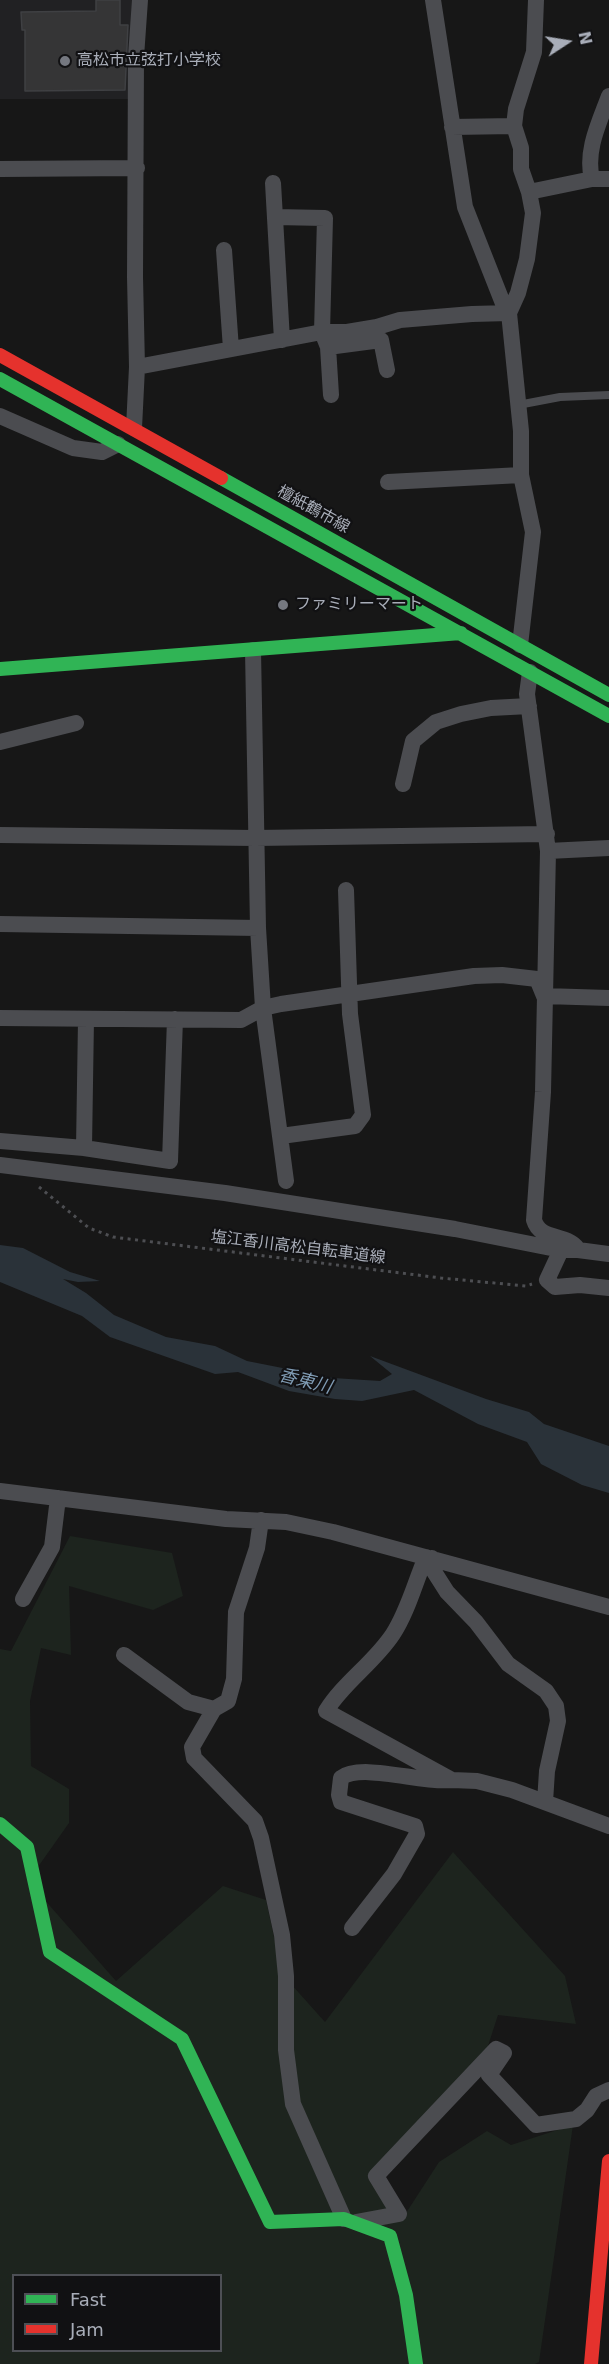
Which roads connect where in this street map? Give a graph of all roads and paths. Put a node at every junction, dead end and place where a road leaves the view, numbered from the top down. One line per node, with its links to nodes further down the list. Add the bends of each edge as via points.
1 (140, 0): 7 (street)
2 (433, 0): 6 (street)
3 (536, 0): 5 (street, via 534,52)
4 (609, 96): 9 (street, via 589,165)
5 (514, 126): 6 (street); 11 (street)
6 (452, 127): 14 (street, via 465,207)
7 (136, 168): 8 (street); 19 (street)
8 (0, 169)
9 (601, 179): 11 (street)
10 (273, 183): 12 (street)
11 (529, 192): 14 (street, via 533,213 527,259)
12 (275, 217): 15 (street, via 325,218); 16 (street)
13 (224, 250): 17 (street)
14 (509, 313): 15 (street, via 399,320); 24 (street)
15 (325, 339): 16 (street); 20 (street, via 381,340); 22 (street)
16 (282, 340): 17 (street)
17 (231, 349): 19 (street)
18 (0, 355): 26 (street, 檀紙鶴市線)
19 (137, 367): 26 (street)
20 (387, 370)
21 (0, 379): 27 (street)
22 (331, 395)
23 (609, 395): 24 (lane, via 560,397)
24 (518, 405): 28 (street)
25 (0, 416): 27 (street, via 73,448 102,452)
26 (134, 428): 30 (street, 檀紙鶴市線)
27 (118, 444): 31 (street)
28 (521, 475): 29 (street); 32 (street, via 533,531)
29 (388, 482)
30 (496, 631): 31 (street); 32 (street, 檀紙鶴市線)
31 (460, 633): 33 (street); 35 (street)
32 (520, 645): 36 (street, 檀紙鶴市線)
33 (253, 650): 34 (street); 43 (street)
34 (0, 669)
35 (530, 672): 37 (street); 38 (street)
36 (609, 695)
37 (529, 706): 41 (street, via 491,708 436,722 413,741); 44 (street)
38 (609, 716)
39 (76, 723): 40 (street)
40 (0, 742)
41 (403, 784)
42 (0, 835): 43 (street)
43 (255, 838): 44 (street); 48 (street)
44 (547, 842): 45 (street); 50 (street)
45 (609, 848)
46 (346, 890): 49 (street)
47 (0, 924): 48 (street)
48 (258, 928): 52 (street)
49 (350, 994): 50 (street, via 502,975 537,979); 52 (street); 56 (street, via 363,1115 355,1126)
50 (544, 996): 51 (street); 63 (street, via 543,1092 534,1220 543,1233 573,1242)
51 (609, 998)
52 (263, 1008): 55 (street, via 241,1020); 56 (street)
53 (0, 1018): 54 (street)
54 (87, 1019): 55 (street); 58 (street)
55 (175, 1019): 58 (street, via 170,1161)
56 (281, 1136): 60 (street)
57 (0, 1141): 58 (street)
58 (84, 1148)
59 (0, 1165): 62 (street, via 225,1193)
60 (286, 1181)
61 (37, 1185): 65 (path, 塩江香川高松自転車道線, via 89,1227 113,1237 441,1278 526,1286)
62 (561, 1250): 63 (street); 65 (street)
63 (579, 1250): 64 (street)
64 (609, 1254)
65 (547, 1280): 66 (street, via 555,1287)
66 (609, 1288)
67 (0, 1491): 68 (street)
68 (58, 1498): 69 (street); 71 (street, via 52,1547)
69 (261, 1520): 70 (street, via 333,1532); 74 (street, via 257,1548 236,1612 234,1679 228,1701)
70 (429, 1557): 72 (street); 75 (street, via 393,1635 326,1711); 76 (street, via 447,1592 508,1664 546,1691 556,1706 558,1721)
71 (23, 1599)
72 (609, 1607)
73 (124, 1655): 74 (street, via 188,1702)
74 (214, 1709): 82 (street, via 192,1747 194,1758 255,1821 261,1838 282,1935 286,2050 293,2104)
75 (452, 1780): 76 (street, via 477,1781); 79 (street, via 438,1782 383,1773 346,1774 341,1779 341,1802 415,1826 417,1834 394,1874)
76 (545, 1802): 78 (street)
77 (0, 1824): 82 (street, via 27,1847 50,1952 182,2039 270,2222)
78 (609, 1826)
79 (352, 1928)
80 (609, 2090): 82 (street, via 596,2096 576,2119 536,2125 489,2075 504,2053 496,2049 376,2176 399,2214)
81 (609, 2160): 84 (street)
82 (348, 2221): 83 (street, via 390,2236 406,2295)
83 (416, 2364)
84 (591, 2364)

